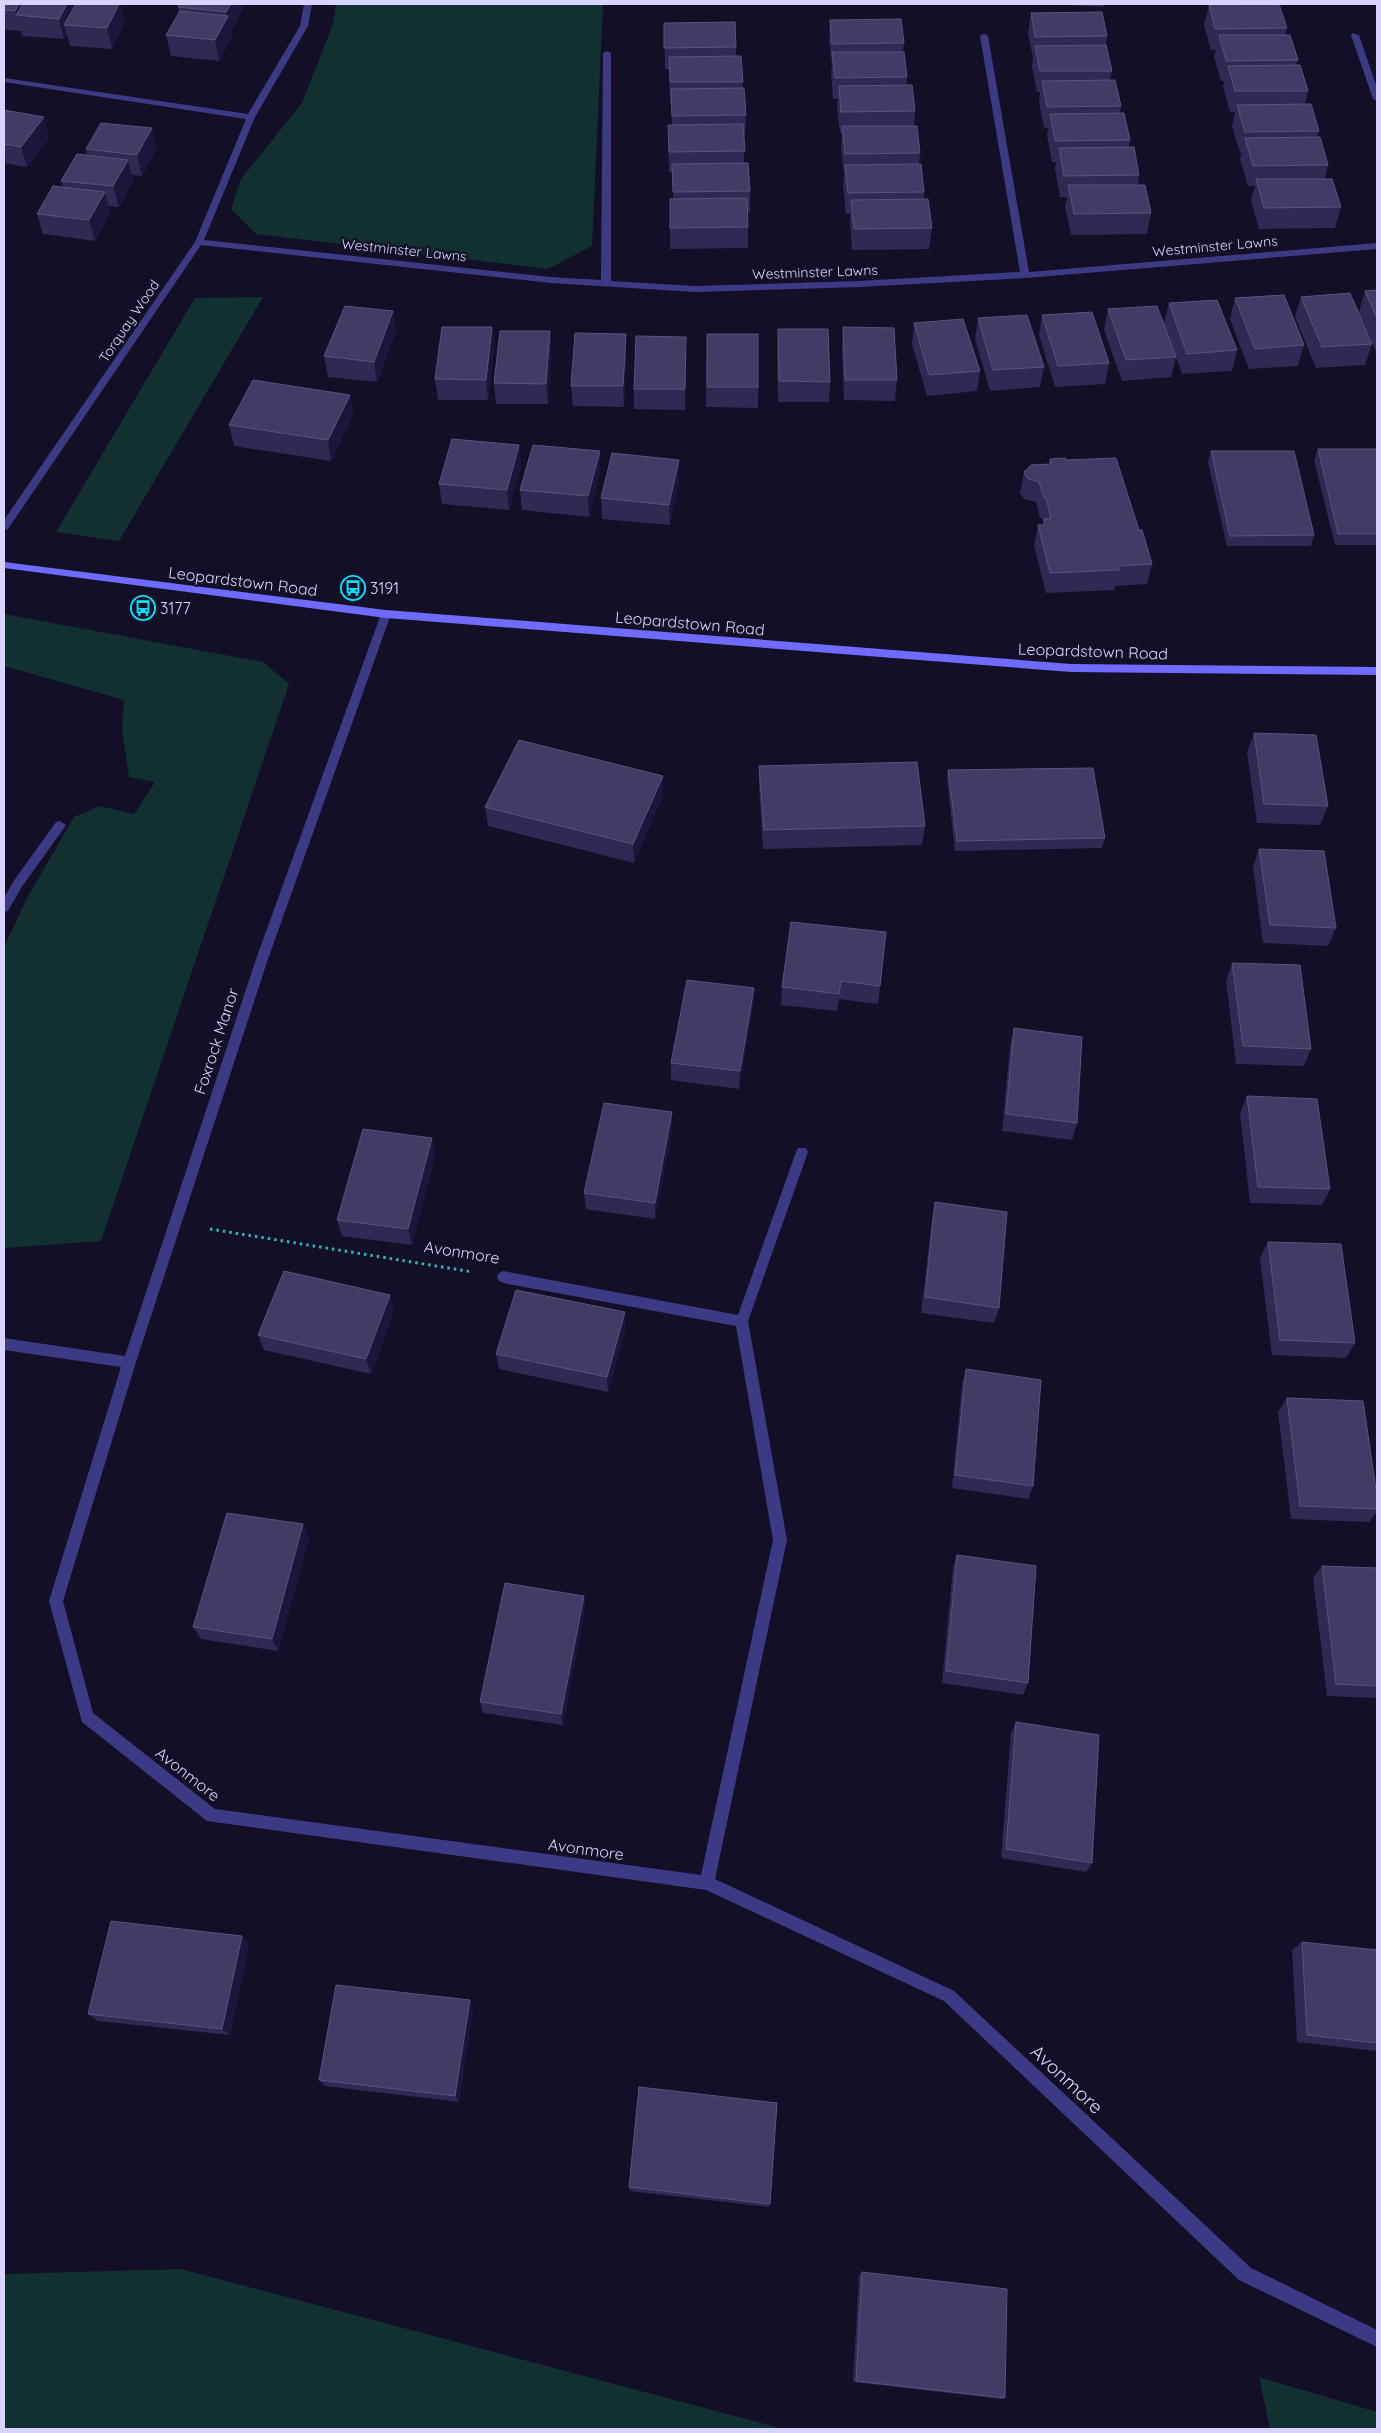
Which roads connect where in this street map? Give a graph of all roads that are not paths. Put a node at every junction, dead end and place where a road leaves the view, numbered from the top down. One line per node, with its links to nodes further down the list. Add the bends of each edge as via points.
1 (308, 4): 7 (street, Torquay Wood, via 304,26)
2 (1355, 35): 6 (street)
3 (984, 36): 10 (street)
4 (607, 53): 11 (street)
5 (4, 80): 7 (street)
6 (1377, 98)
7 (251, 117): 8 (street, Torquay Wood)
8 (199, 242): 11 (street, Westminster Lawns, via 551,280); 12 (street, Torquay Wood)
9 (1377, 246): 10 (street, Westminster Lawns)
10 (1025, 275): 11 (street, Westminster Lawns, via 695,289)
11 (606, 282)
12 (4, 527)
13 (4, 565): 14 (main road, Leopardstown Road)
14 (386, 614): 15 (main road, Leopardstown Road, via 1071,668); 22 (street, Foxrock Manor, via 261,962)
15 (1377, 672)
16 (60, 824): 17 (street, via 16,885)
17 (4, 908)
18 (802, 1152): 20 (street)
19 (503, 1276): 20 (street, Avonmore)
20 (742, 1321): 23 (street, via 780,1540)
21 (4, 1344): 22 (street)
22 (129, 1362): 23 (street, Avonmore, via 56,1601 87,1718 212,1816)
23 (706, 1883): 24 (street, Avonmore, via 949,1996 1246,2274)
24 (1377, 2339)

